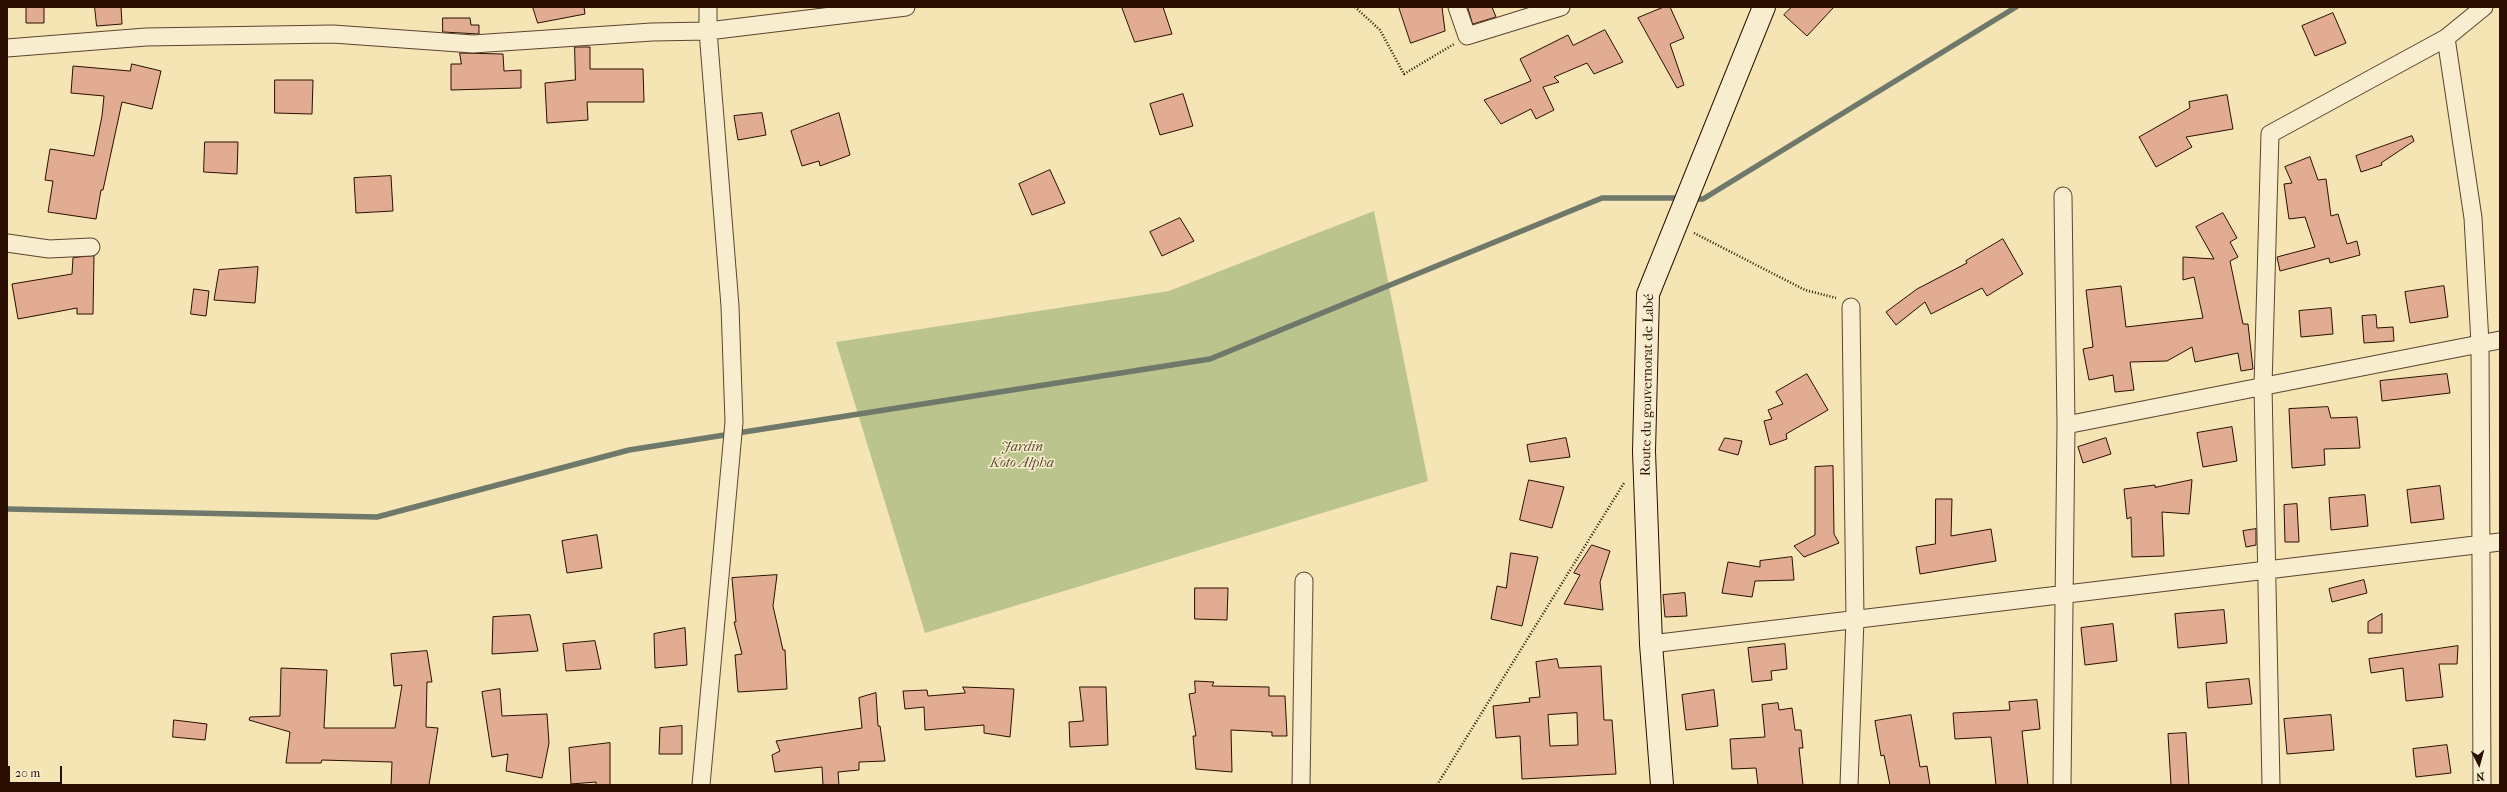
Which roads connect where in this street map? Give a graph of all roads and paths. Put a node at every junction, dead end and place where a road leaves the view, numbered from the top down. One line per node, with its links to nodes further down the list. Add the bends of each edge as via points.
1 (708, 7): 8 (street)
2 (906, 7): 8 (street)
3 (1355, 7): 9 (path, via 1380,30 1404,74)
4 (1457, 7): 9 (street)
5 (1561, 7): 9 (street)
6 (1764, 7): 13 (street, Route du gouvernorat de Labé)
7 (2484, 7): 10 (street)
8 (708, 31): 11 (street, via 652,32 473,44 332,34 153,37); 29 (street, via 730,306 734,422)
9 (1467, 36)
10 (2446, 38): 18 (street, via 2473,218); 19 (street, via 2270,134)
11 (7, 48)
12 (2063, 196): 20 (street)
13 (1676, 224): 16 (path, via 1806,290 1843,299); 28 (street, Route du gouvernorat de Labé, via 1648,294 1644,451)
14 (7, 243): 15 (street, via 49,249)
15 (91, 247)
16 (1851, 307): 27 (street)
17 (2500, 340): 18 (street)
18 (2480, 344): 19 (street); 23 (street)
19 (2264, 386): 20 (street); 24 (street)
20 (2066, 425): 26 (street)
21 (1628, 478): 31 (path)
22 (2500, 542): 23 (street)
23 (2480, 543): 24 (street); 36 (street)
24 (2267, 568): 26 (street); 35 (street)
25 (1304, 581): 30 (street)
26 (2064, 593): 27 (street); 34 (street)
27 (1855, 619): 28 (street); 33 (street)
28 (1652, 644): 32 (street, Route du gouvernorat de Labé)
29 (701, 785)
30 (1301, 785)
31 (1437, 785)
32 (1662, 785)
33 (1850, 785)
34 (2062, 785)
35 (2271, 785)
36 (2482, 785)

